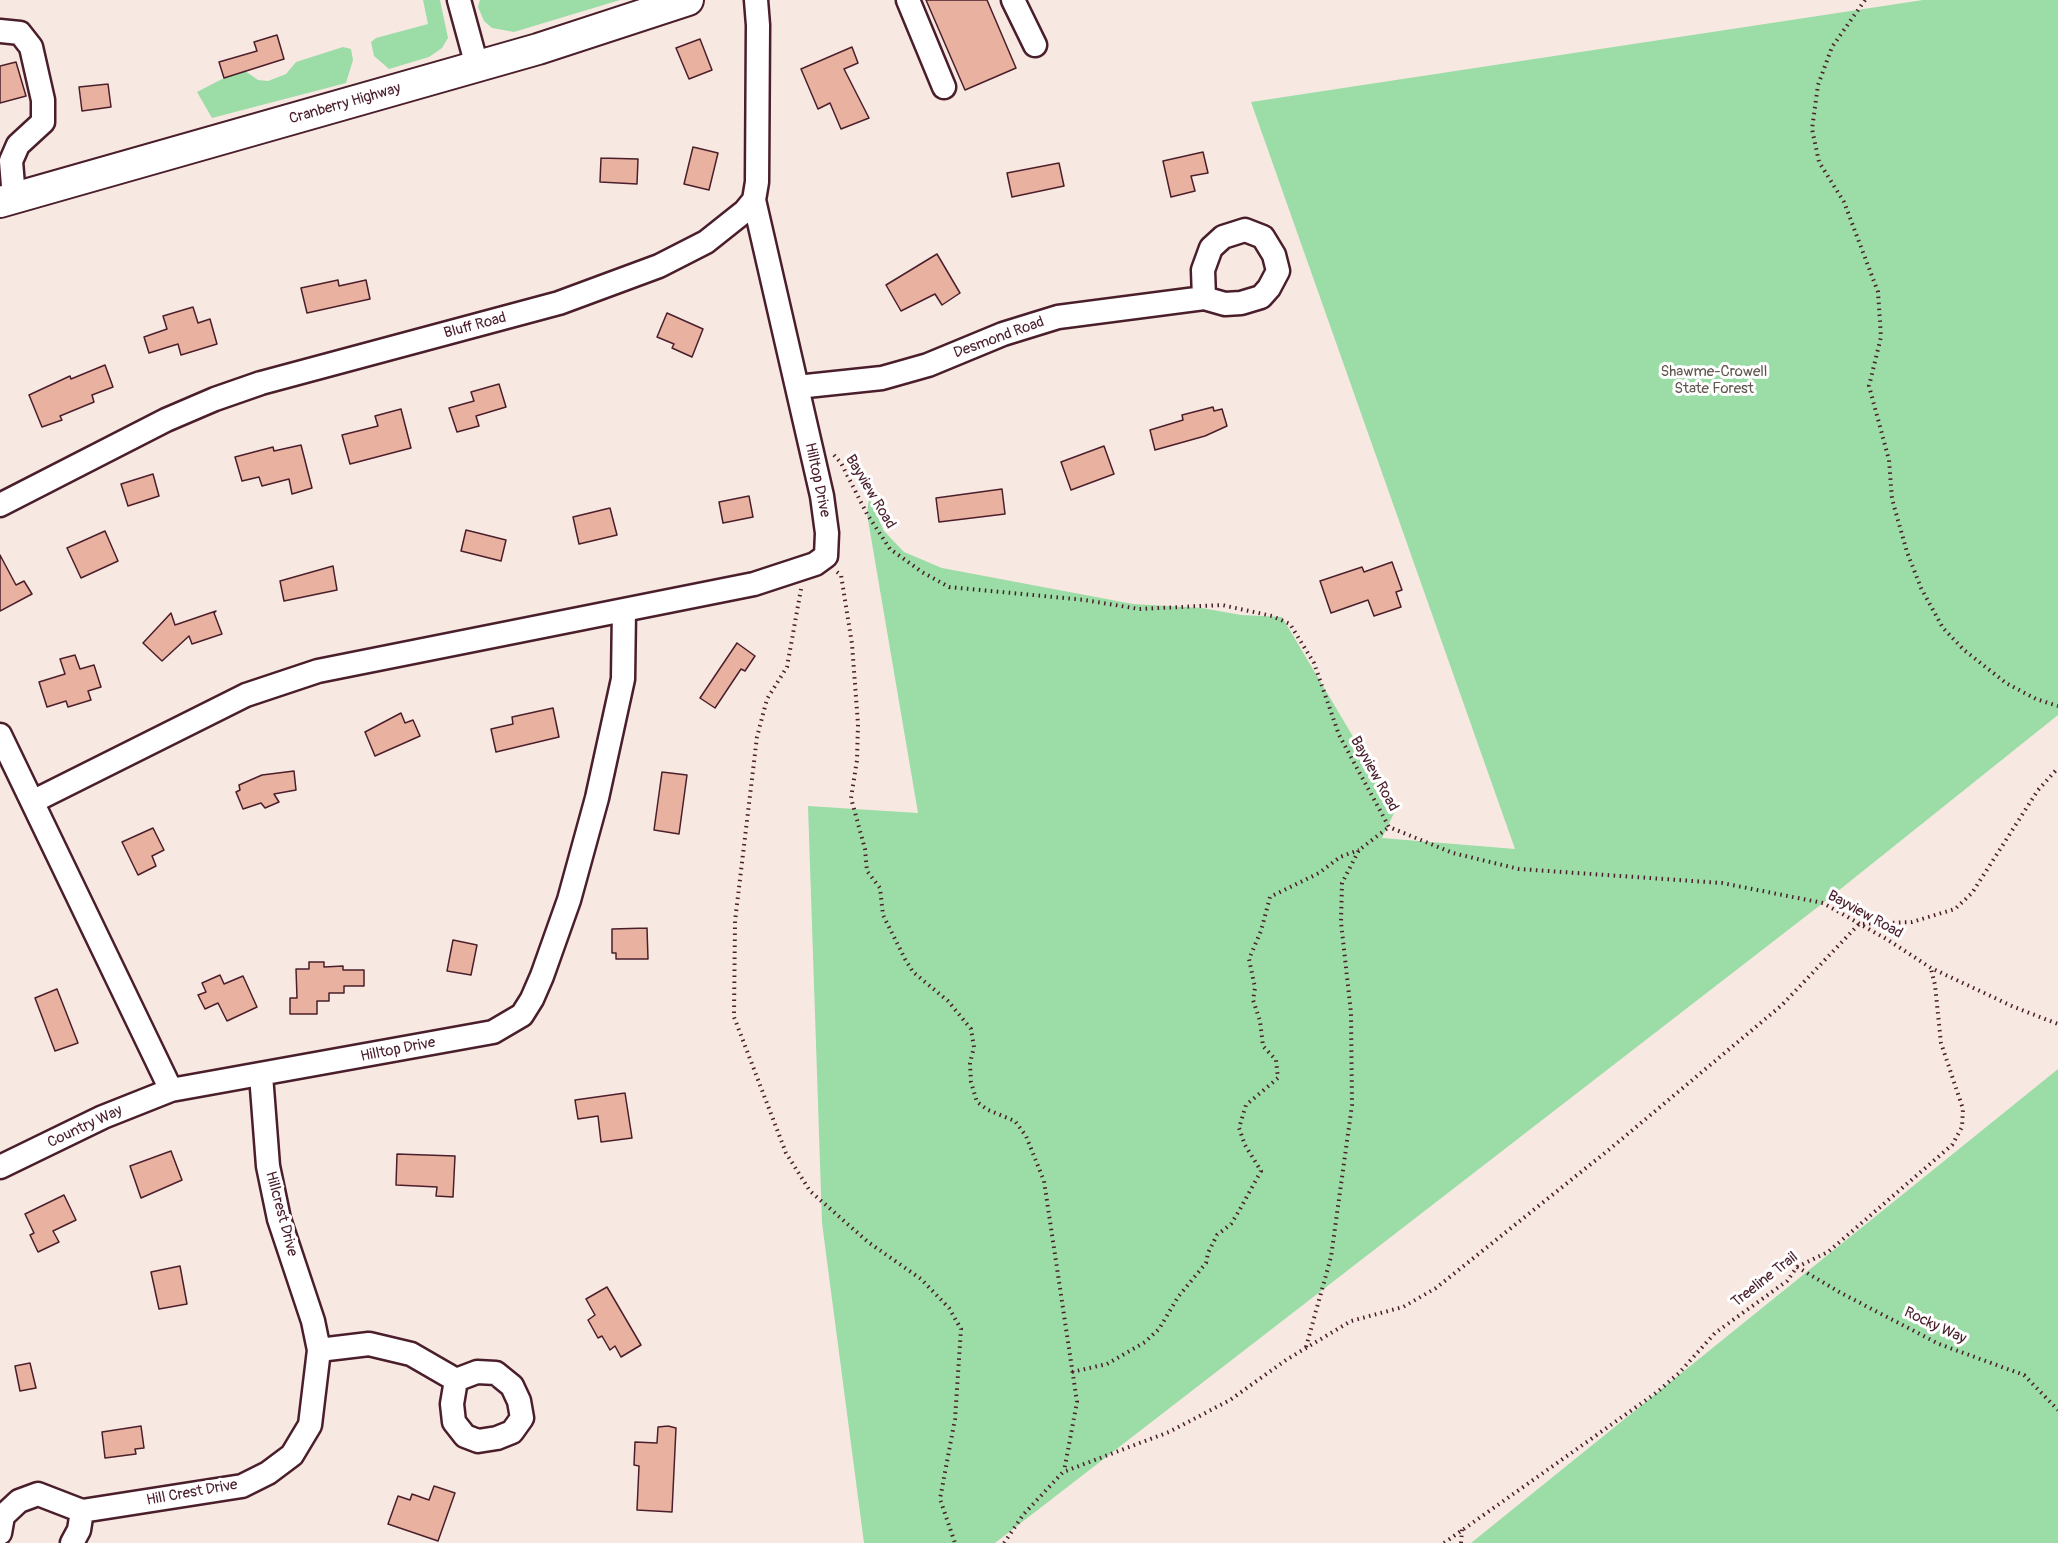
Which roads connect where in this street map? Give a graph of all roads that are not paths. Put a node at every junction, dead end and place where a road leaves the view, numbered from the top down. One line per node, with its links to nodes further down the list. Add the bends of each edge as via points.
1 (459, 0): 8 (street)
2 (688, 0): 8 (main road, Cranberry Highway)
3 (756, 0): 11 (street)
4 (908, 0): 9 (street)
5 (1013, 0): 7 (street)
6 (0, 31): 10 (street, via 20,33 31,47 43,100 43,122 18,145 11,161)
7 (1035, 45)
8 (477, 66): 10 (main road, Cranberry Highway)
9 (944, 87)
10 (7, 200)
11 (754, 200): 13 (street, Hilltop Drive); 14 (street, Bluff Road, via 746,212 706,242 659,266 559,303 261,383 215,399)
12 (1204, 298): 13 (street, Desmond Road, via 1058,317 882,378)
13 (796, 387): 15 (street, Hilltop Drive, via 827,533 826,556 754,584)
14 (0, 505)
15 (624, 611): 17 (street, via 318,671 246,694); 18 (street, Hilltop Drive, via 623,679 597,798 543,976 522,1016 493,1032)
16 (0, 735): 17 (street)
17 (34, 801): 19 (street)
18 (261, 1075): 19 (street, Hilltop Drive); 21 (street, Hillcrest Drive, via 268,1166 279,1219)
19 (171, 1090): 20 (street, Country Way, via 103,1117)
20 (0, 1167)
21 (319, 1350): 22 (street, via 369,1344 411,1354); 23 (street, Hill Crest Drive, via 310,1425 292,1455 268,1473 242,1486)
22 (456, 1380)
23 (82, 1511): 24 (street, via 38,1494 19,1501 3,1516); 25 (street, via 80,1530)
24 (0, 1533)
25 (72, 1543)

